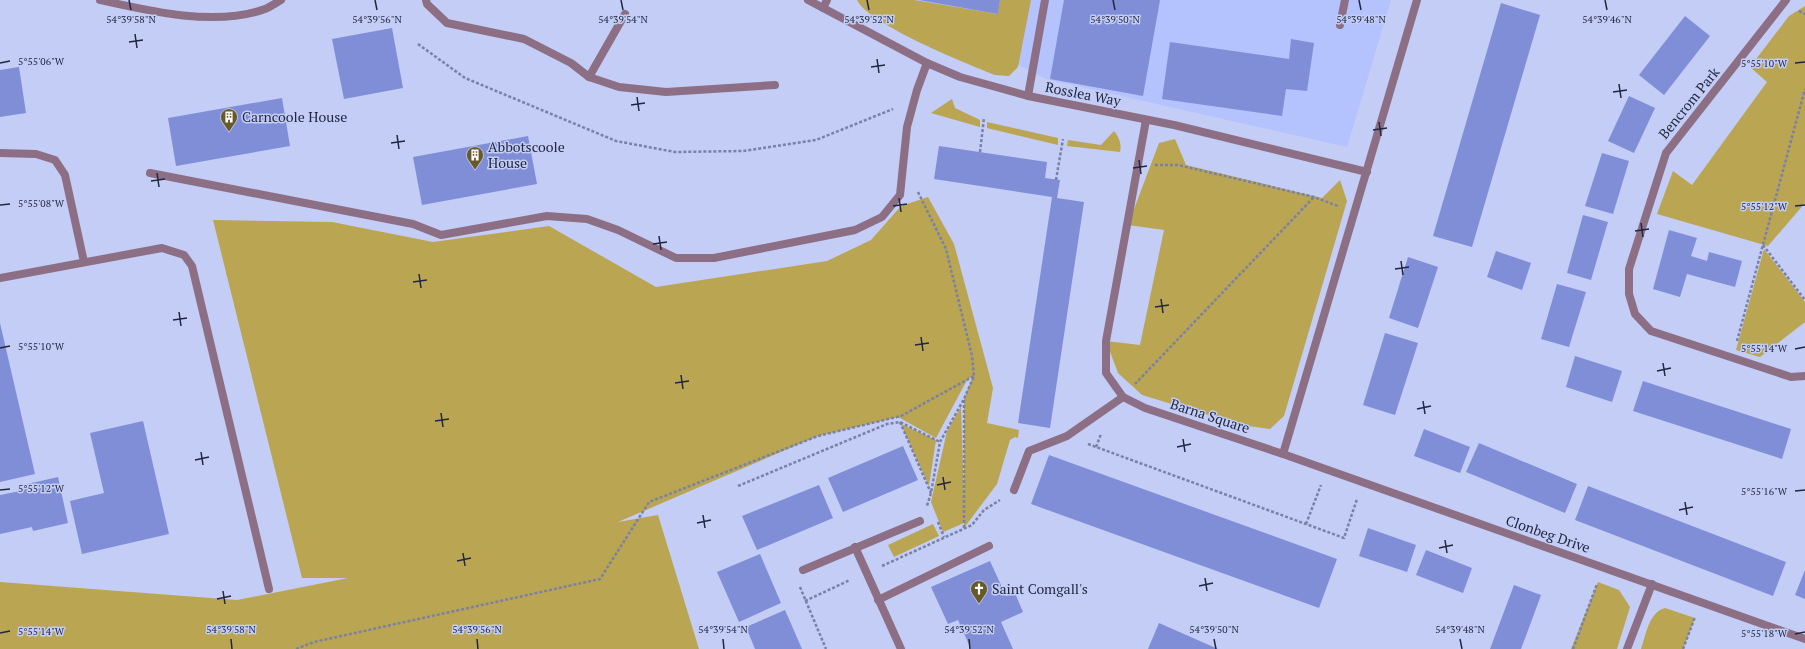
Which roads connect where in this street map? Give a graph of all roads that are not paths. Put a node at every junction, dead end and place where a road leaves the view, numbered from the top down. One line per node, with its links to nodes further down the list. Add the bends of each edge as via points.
1 (100, 0): 2 (street, via 152,12 226,17 265,9)
2 (281, 0)
3 (426, 0): 13 (street, via 447,23 524,39 551,52)
4 (808, 0): 9 (street, Rosslea Way)
5 (1045, 0): 15 (street)
6 (1345, 0): 11 (street)
7 (1417, 0): 18 (street)
8 (1786, 0): 22 (street, Bencrom Park, via 1666,153 1629,269 1629,294 1635,314 1650,331 1791,377)
9 (825, 4): 12 (street, Rosslea Way)
10 (625, 14): 13 (street)
11 (1340, 25)
12 (928, 63): 15 (street, Rosslea Way, via 960,77); 19 (street, via 907,127 900,195 882,217 855,230 714,258 676,258 618,230 587,219 547,216 441,235 413,224)
13 (589, 76): 14 (street, via 619,87 666,92)
14 (775, 85)
15 (1028, 96): 16 (street, Rosslea Way)
16 (1146, 120): 18 (street, Rosslea Way); 23 (street, Barna Square, via 1106,341 1106,373)
17 (0, 153): 20 (street, via 36,154 55,160 65,175)
18 (1367, 172): 24 (street)
19 (150, 173)
20 (84, 262): 21 (street); 31 (street, via 162,248 184,255 192,266)
21 (0, 278)
22 (1805, 376)
23 (1123, 397): 24 (street, Barna Square, via 1145,408); 25 (street, via 1067,436 1029,451)
24 (1283, 454): 30 (street, Clonbeg Drive)
25 (1014, 490)
26 (920, 520): 28 (street)
27 (989, 546): 32 (street)
28 (856, 547): 29 (street); 32 (street)
29 (803, 570)
30 (1652, 584): 33 (street, Clonbeg Drive); 35 (street)
31 (269, 589)
32 (878, 600): 34 (street)
33 (1805, 640)
34 (901, 649)
35 (1627, 649)

